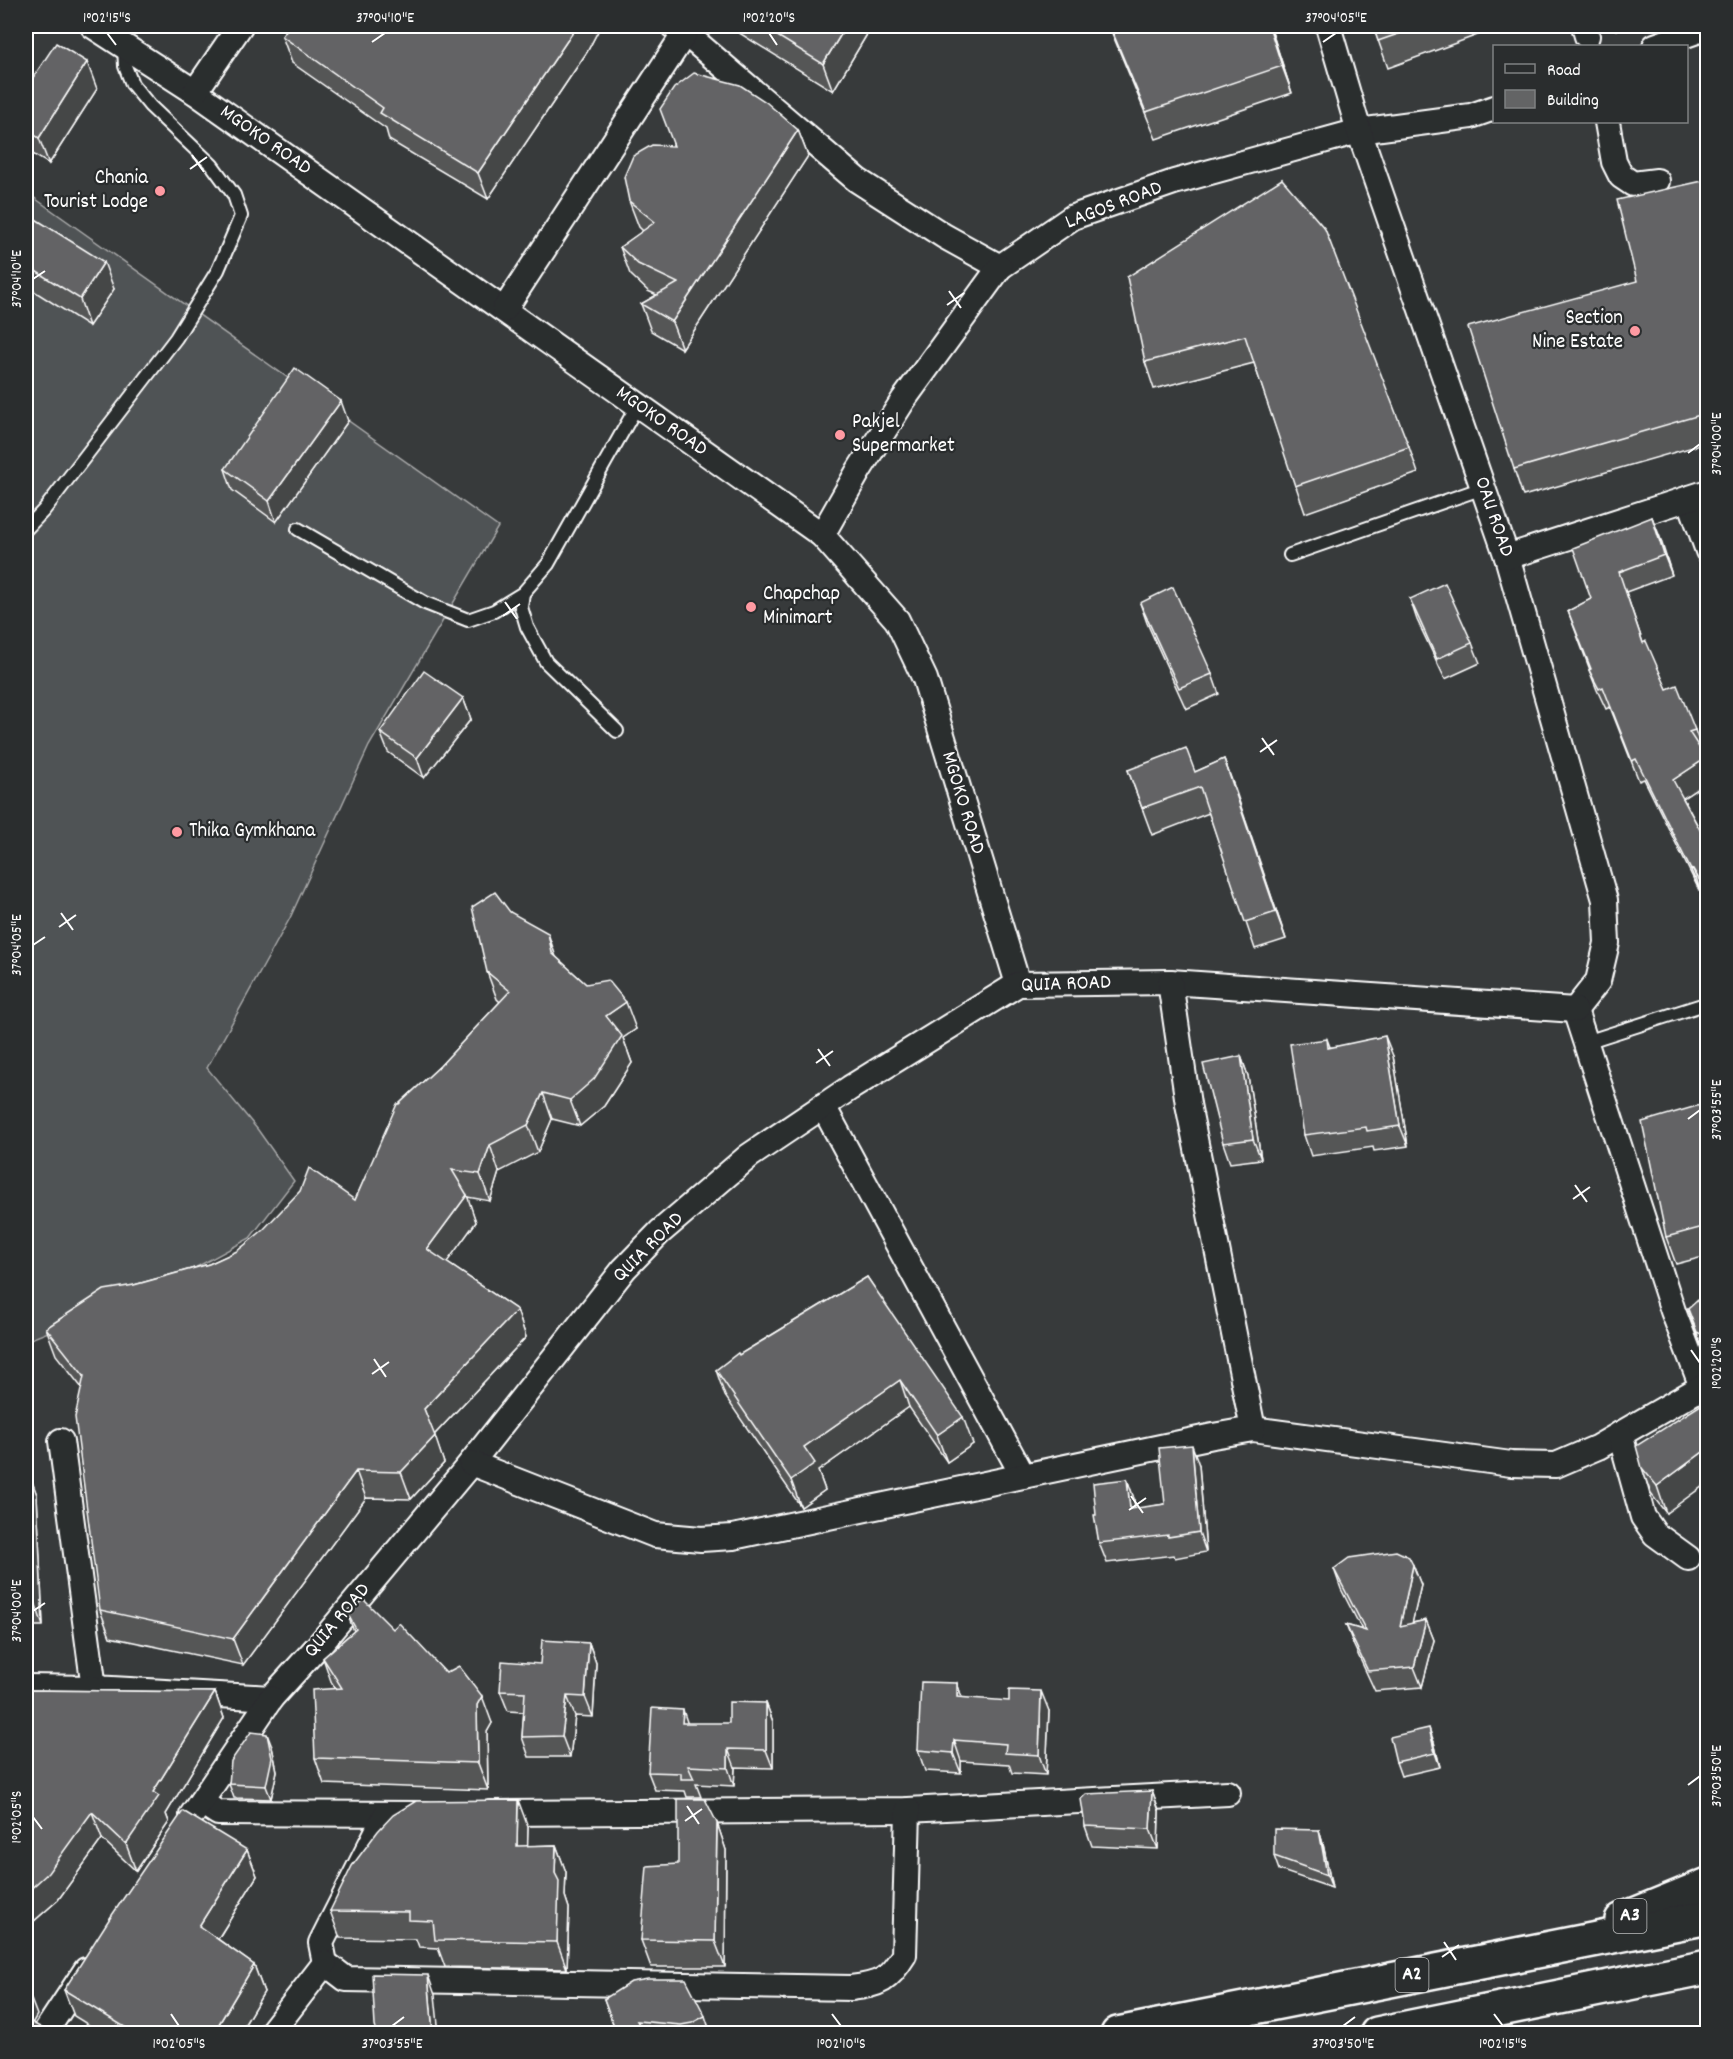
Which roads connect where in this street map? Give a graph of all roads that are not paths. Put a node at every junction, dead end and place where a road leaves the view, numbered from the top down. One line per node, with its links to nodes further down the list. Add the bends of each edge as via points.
1 (93, 26): 6 (street, MGOKO ROAD)
2 (240, 26): 8 (street)
3 (1328, 26): 11 (street, OAU ROAD)
4 (1707, 27): 7 (street)
5 (679, 29): 13 (street, via 857,180); 14 (street)
6 (124, 45): 8 (street, MGOKO ROAD); 18 (lane, via 125,66 132,84 212,165 234,195 241,216 218,270 176,338)
7 (1658, 45)
8 (195, 92): 14 (street, MGOKO ROAD)
9 (1493, 108): 11 (street, LAGOS ROAD, via 1471,116)
10 (1607, 123): 12 (street, via 1614,162 1621,176 1633,184)
11 (1359, 131): 13 (street, LAGOS ROAD, via 1174,182 1073,217); 16 (street, OAU ROAD)
12 (1656, 181)
13 (1000, 267): 20 (street, via 904,399)
14 (504, 310): 15 (street, MGOKO ROAD)
15 (637, 406): 20 (street, MGOKO ROAD); 24 (lane, via 548,564)
16 (1483, 488): 22 (lane); 23 (street, OAU ROAD)
17 (1698, 495): 21 (street); 23 (street)
18 (26, 529)
19 (298, 529): 24 (lane, via 425,603 468,620 494,611)
20 (822, 535): 27 (street, MGOKO ROAD, via 897,620 925,679)
21 (1707, 550)
22 (1290, 555)
23 (1507, 557): 29 (street, OAU ROAD, via 1605,900 1607,943 1598,981)
24 (523, 593): 25 (lane, via 521,607 527,627 546,662)
25 (617, 731)
26 (1170, 982): 27 (street, QUIA ROAD); 29 (street, QUIA ROAD); 33 (street, via 1188,1104)
27 (1018, 984): 31 (street, QUIA ROAD)
28 (1707, 1003): 30 (lane)
29 (1575, 1010): 30 (street)
30 (1586, 1042): 32 (street, via 1673,1311)
31 (823, 1106): 36 (street, QUIA ROAD, via 749,1156 660,1232 624,1269); 37 (street)
32 (1705, 1386): 34 (street)
33 (1253, 1429): 34 (street, via 1522,1464 1556,1465); 37 (street)
34 (1620, 1434): 38 (street, via 1644,1517 1655,1534)
35 (61, 1442): 40 (street)
36 (471, 1463): 37 (street, via 655,1535 701,1539 733,1537); 41 (street, QUIA ROAD)
37 (1023, 1476)
38 (1688, 1558)
39 (26, 1687): 40 (street)
40 (94, 1688): 41 (street)
41 (272, 1698): 43 (street, QUIA ROAD)
42 (1228, 1793): 44 (street)
43 (201, 1802): 45 (street, via 218,1813); 46 (street, QUIA ROAD)
44 (908, 1810): 45 (street); 51 (street, via 904,1955 892,1975 871,1986 346,1979)
45 (386, 1814): 51 (street, via 321,1943)
46 (181, 1831)
47 (1707, 1885): 49 (highway, A3)
48 (1707, 1917): 49 (highway, A2)
49 (1553, 1947): 56 (highway, A2)
50 (95, 1956): 54 (street)
51 (325, 1963): 55 (street)
52 (1707, 1967): 53 (highway, A2)
53 (1431, 2023): 57 (highway, A2); 58 (highway)
54 (44, 2034)
55 (270, 2034)
56 (1118, 2034)
57 (1377, 2034)
58 (1467, 2034)

